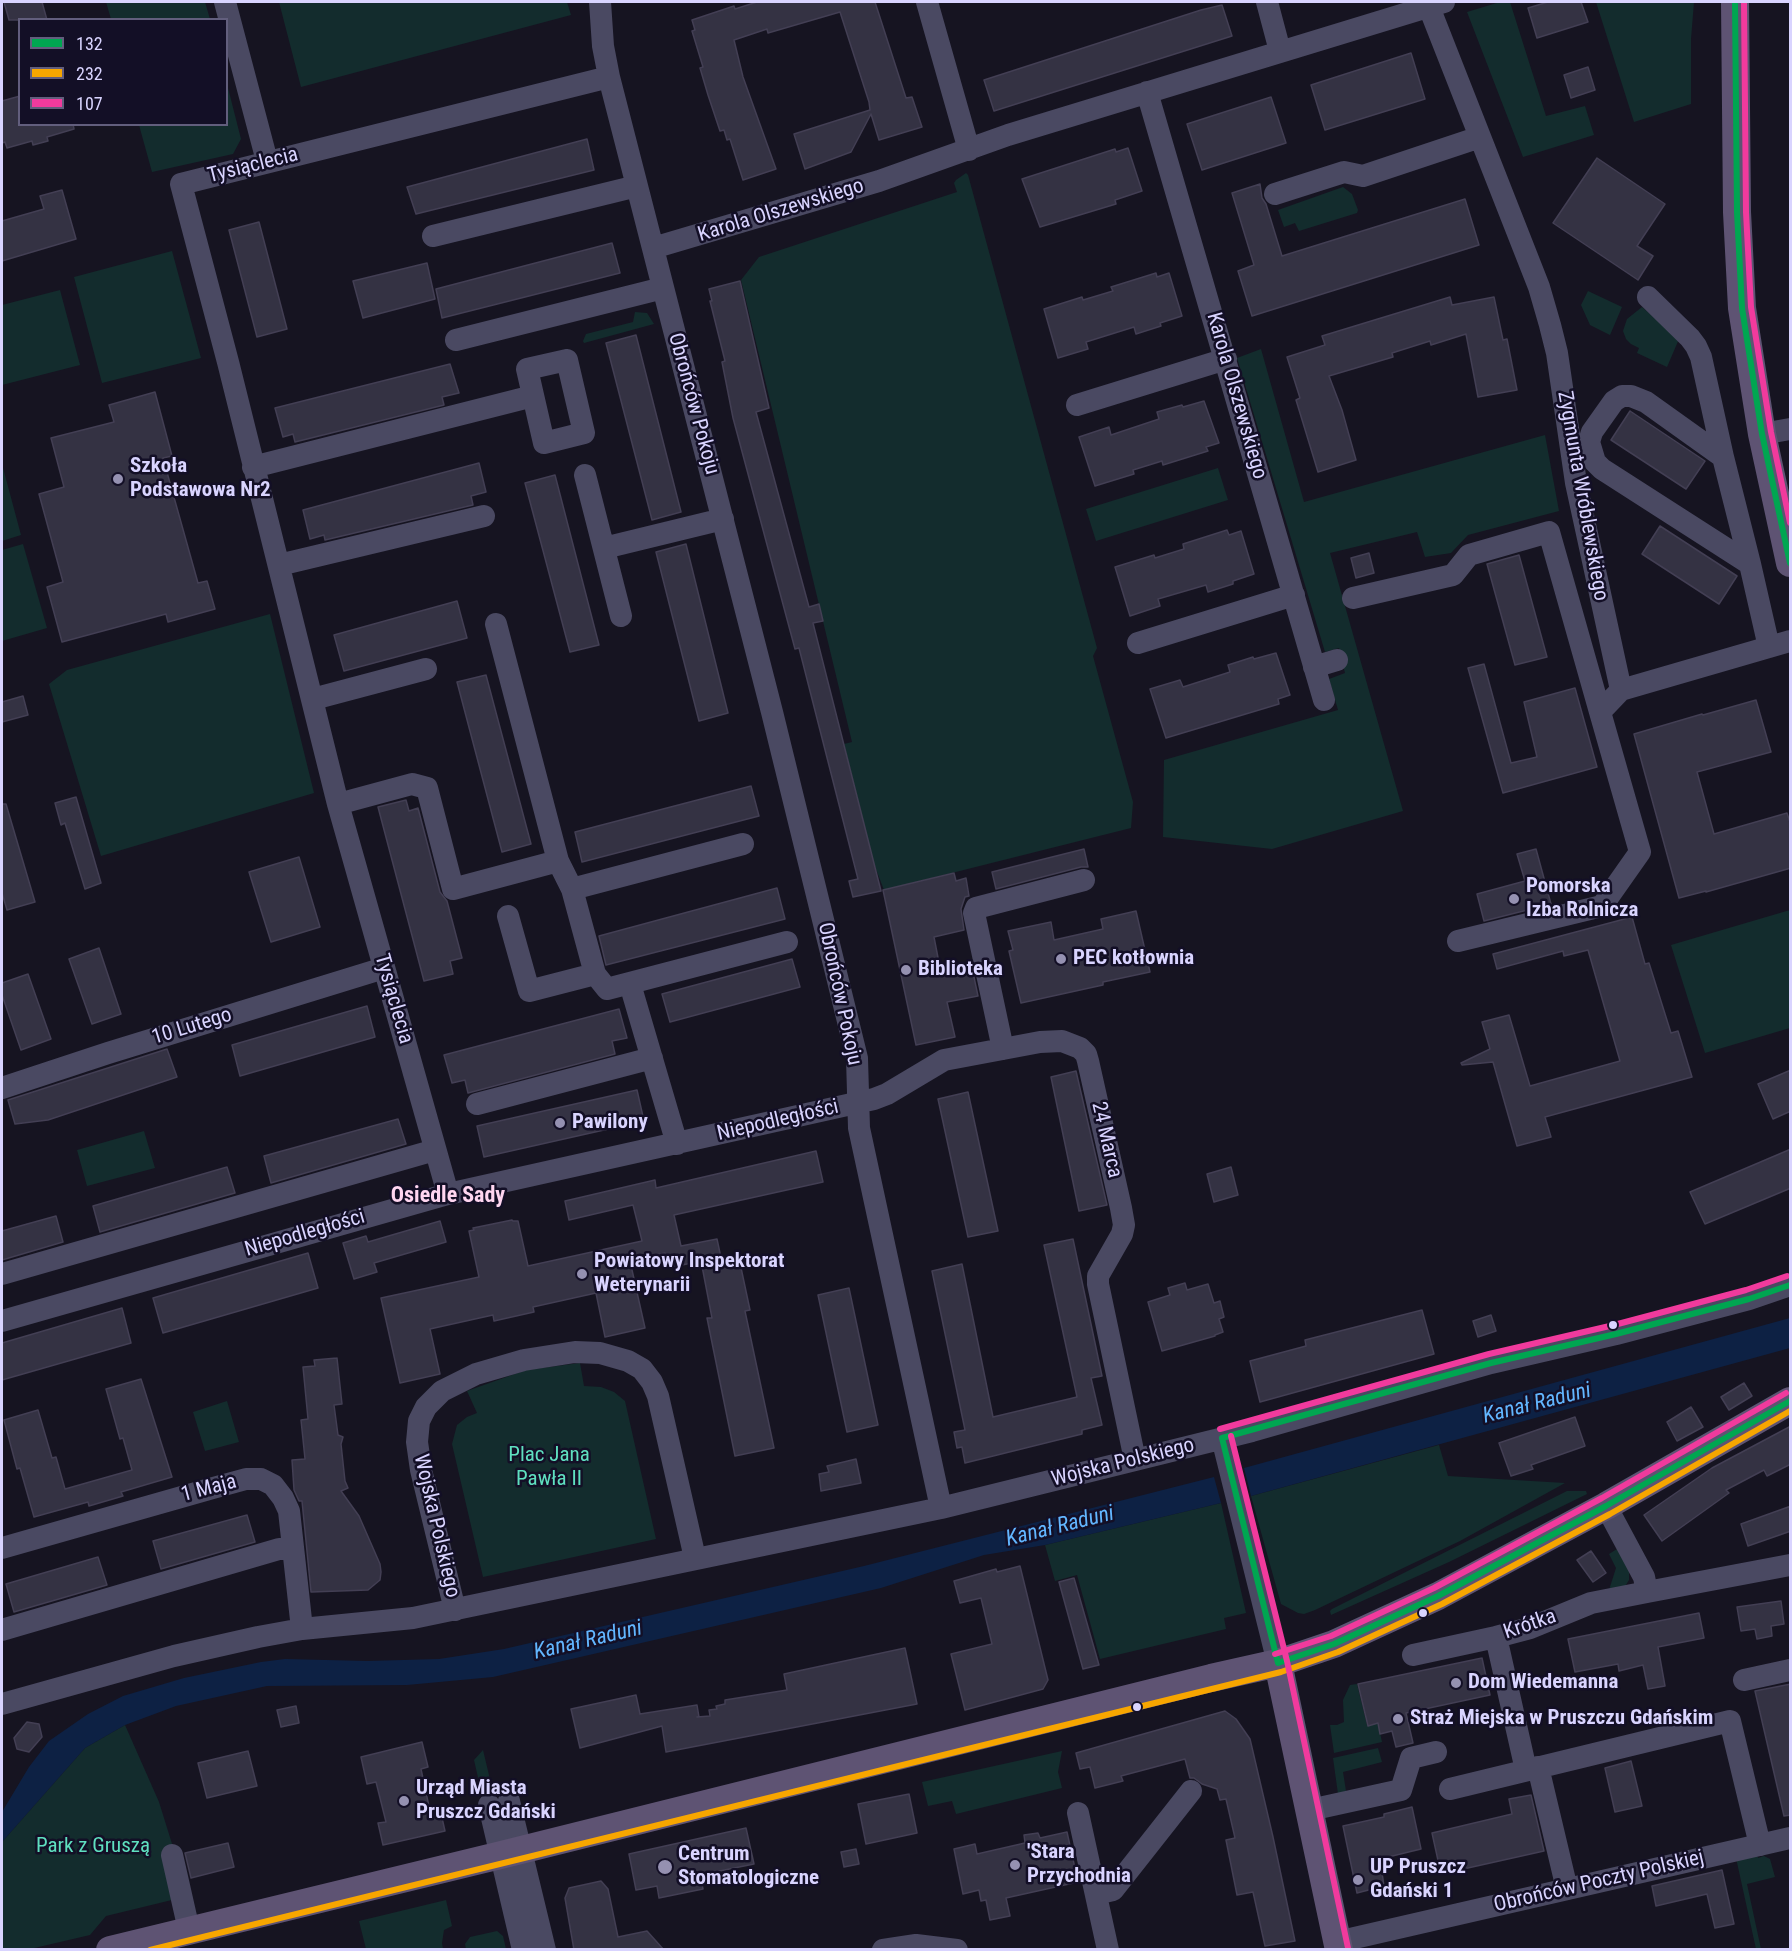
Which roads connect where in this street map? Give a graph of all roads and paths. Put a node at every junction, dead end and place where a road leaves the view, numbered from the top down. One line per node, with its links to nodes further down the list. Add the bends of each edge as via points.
1 (225, 2): 12 (street)
2 (600, 2): 8 (street, Obrońców Pokoju)
3 (927, 2): 11 (street)
4 (1267, 2): 7 (street)
5 (1735, 2): 24 (main road, via 1742,308)
6 (1437, 4): 7 (street, Karola Olszewskiego); 10 (street, Zygmunta Wróblewskiego)
7 (1280, 51): 9 (street, Karola Olszewskiego)
8 (609, 77): 12 (street, Tysiąclecia); 13 (street, Obrońców Pokoju)
9 (1147, 92): 11 (street, Karola Olszewskiego); 20 (street, Karola Olszewskiego)
10 (1480, 137): 14 (street, via 1363,176 1344,172); 43 (street, Zygmunta Wróblewskiego, via 1539,287 1557,353 1576,483)
11 (969, 150): 16 (street, Karola Olszewskiego)
12 (267, 161): 26 (street, Tysiąclecia, via 181,184)
13 (637, 186): 15 (street); 16 (street, Obrońców Pokoju)
14 (1275, 194)
15 (433, 236)
16 (653, 248): 17 (street, Obrońców Pokoju)
17 (663, 288): 19 (street); 29 (street, Obrońców Pokoju)
18 (1648, 297): 25 (street, via 1696,346)
19 (456, 340)
20 (1226, 359): 22 (street); 34 (street, Karola Olszewskiego)
21 (533, 396): 26 (street)
22 (1077, 405)
23 (1791, 429): 24 (street)
24 (1762, 434): 31 (main road)
25 (1723, 456): 32 (street); 32 (street, via 1646,402 1631,396 1614,401 1589,442 1595,462 1602,469)
26 (253, 467): 33 (street, Tysiąclecia)
27 (585, 475): 30 (street)
28 (484, 516): 33 (street)
29 (723, 519): 30 (street); 61 (street, Obrońców Pokoju, via 857,1058)
30 (604, 548): 36 (street)
31 (1791, 563)
32 (1750, 564): 39 (street)
33 (279, 565): 44 (street, Tysiąclecia)
34 (1294, 595): 38 (street); 41 (street, Karola Olszewskiego)
35 (1353, 598): 46 (street, via 1454,574 1469,555 1549,532)
36 (621, 616)
37 (496, 624): 49 (street)
38 (1138, 643)
39 (1780, 644): 43 (street)
40 (1336, 660): 41 (street)
41 (1314, 667): 45 (street, Karola Olszewskiego)
42 (426, 669): 44 (street)
43 (1621, 690): 46 (street)
44 (312, 699): 47 (street, Tysiąclecia)
45 (1324, 700)
46 (1600, 712): 53 (street, via 1640,852 1602,906)
47 (339, 804): 49 (street, via 412,784 427,788 453,889); 55 (street, Tysiąclecia)
48 (744, 844): 51 (street)
49 (558, 861): 51 (street)
50 (1084, 880): 58 (street, via 976,908)
51 (572, 889): 56 (street)
52 (508, 916): 56 (street, via 529,991)
53 (1458, 941)
54 (787, 942): 57 (street, Obrońców Pokoju)
55 (384, 968): 60 (street, 10 Lutego); 64 (street, Tysiąclecia)
56 (596, 974): 57 (street, Obrońców Pokoju, via 607,989)
57 (630, 984): 59 (street)
58 (1003, 1048): 61 (street, 24 Marca, via 944,1060 887,1094); 71 (street, 24 Marca, via 1062,1041 1086,1054 1124,1225 1098,1276 1098,1284)
59 (652, 1058): 62 (street); 63 (street)
60 (2, 1088)
61 (857, 1103): 63 (street, Niepodległości); 73 (street, Obrońców Pokoju, via 859,1128)
62 (477, 1104)
63 (677, 1144): 65 (street, Niepodległości)
64 (435, 1150): 65 (street, Tysiąclecia); 66 (street)
65 (448, 1194): 68 (street, Niepodległości)
66 (2, 1274)
67 (1791, 1285): 70 (street, Wojska Polskiego)
68 (2, 1321)
69 (1791, 1401): 72 (main road)
70 (1222, 1438): 71 (street, Wojska Polskiego); 84 (street)
71 (1135, 1460): 73 (street, Wojska Polskiego)
72 (1606, 1506): 78 (street, via 1644,1577); 84 (main road, via 1438,1596 1334,1644)
73 (941, 1508): 76 (street, Wojska Polskiego)
74 (2, 1548): 75 (street, 1 Maja, via 246,1479 261,1479 273,1485 289,1511)
75 (293, 1549): 80 (street, 1 Maja); 81 (street, via 279,1549)
76 (695, 1558): 79 (street, Wojska Polskiego); 79 (street, Wojska Polskiego, via 658,1396 642,1369 628,1360 600,1353 575,1352 524,1360 476,1374 442,1391 419,1421 421,1470)
77 (1791, 1565): 78 (street, Krótka)
78 (1647, 1592): 82 (street, Krótka, via 1591,1603)
79 (455, 1610): 80 (street, Wojska Polskiego)
80 (302, 1629): 87 (street, Wojska Polskiego, via 174,1656)
81 (2, 1630)
82 (1496, 1637): 83 (street, Krótka); 89 (street)
83 (1413, 1655)
84 (1278, 1663): 93 (main road); 97 (main road)
85 (1791, 1670): 86 (street)
86 (1744, 1680)
87 (2, 1704)
88 (1436, 1752): 93 (street, via 1411,1758 1401,1790)
89 (1532, 1769): 90 (street); 96 (street, via 1730,1721); 99 (street)
90 (1450, 1789)
91 (1191, 1791): 100 (street, via 1113,1890)
92 (499, 1803): 97 (street)
93 (1310, 1810): 102 (main road)
94 (1078, 1813): 100 (street)
95 (1791, 1838): 96 (street, Obrońców Poczty Polskiej)
96 (1760, 1845): 99 (street, Obrońców Poczty Polskiej)
97 (512, 1852): 101 (main road); 105 (street); 106 (street)
98 (172, 1855): 101 (street)
99 (1567, 1889): 102 (street, Obrońców Poczty Polskiej)
100 (1096, 1894): 109 (street)
101 (189, 1930): 104 (main road)
102 (1338, 1946)
103 (928, 1948): 107 (street, via 902,1945); 108 (street)
104 (110, 1950)
105 (523, 1950)
106 (545, 1950)
107 (883, 1950)
108 (957, 1950)
109 (1108, 1950)

